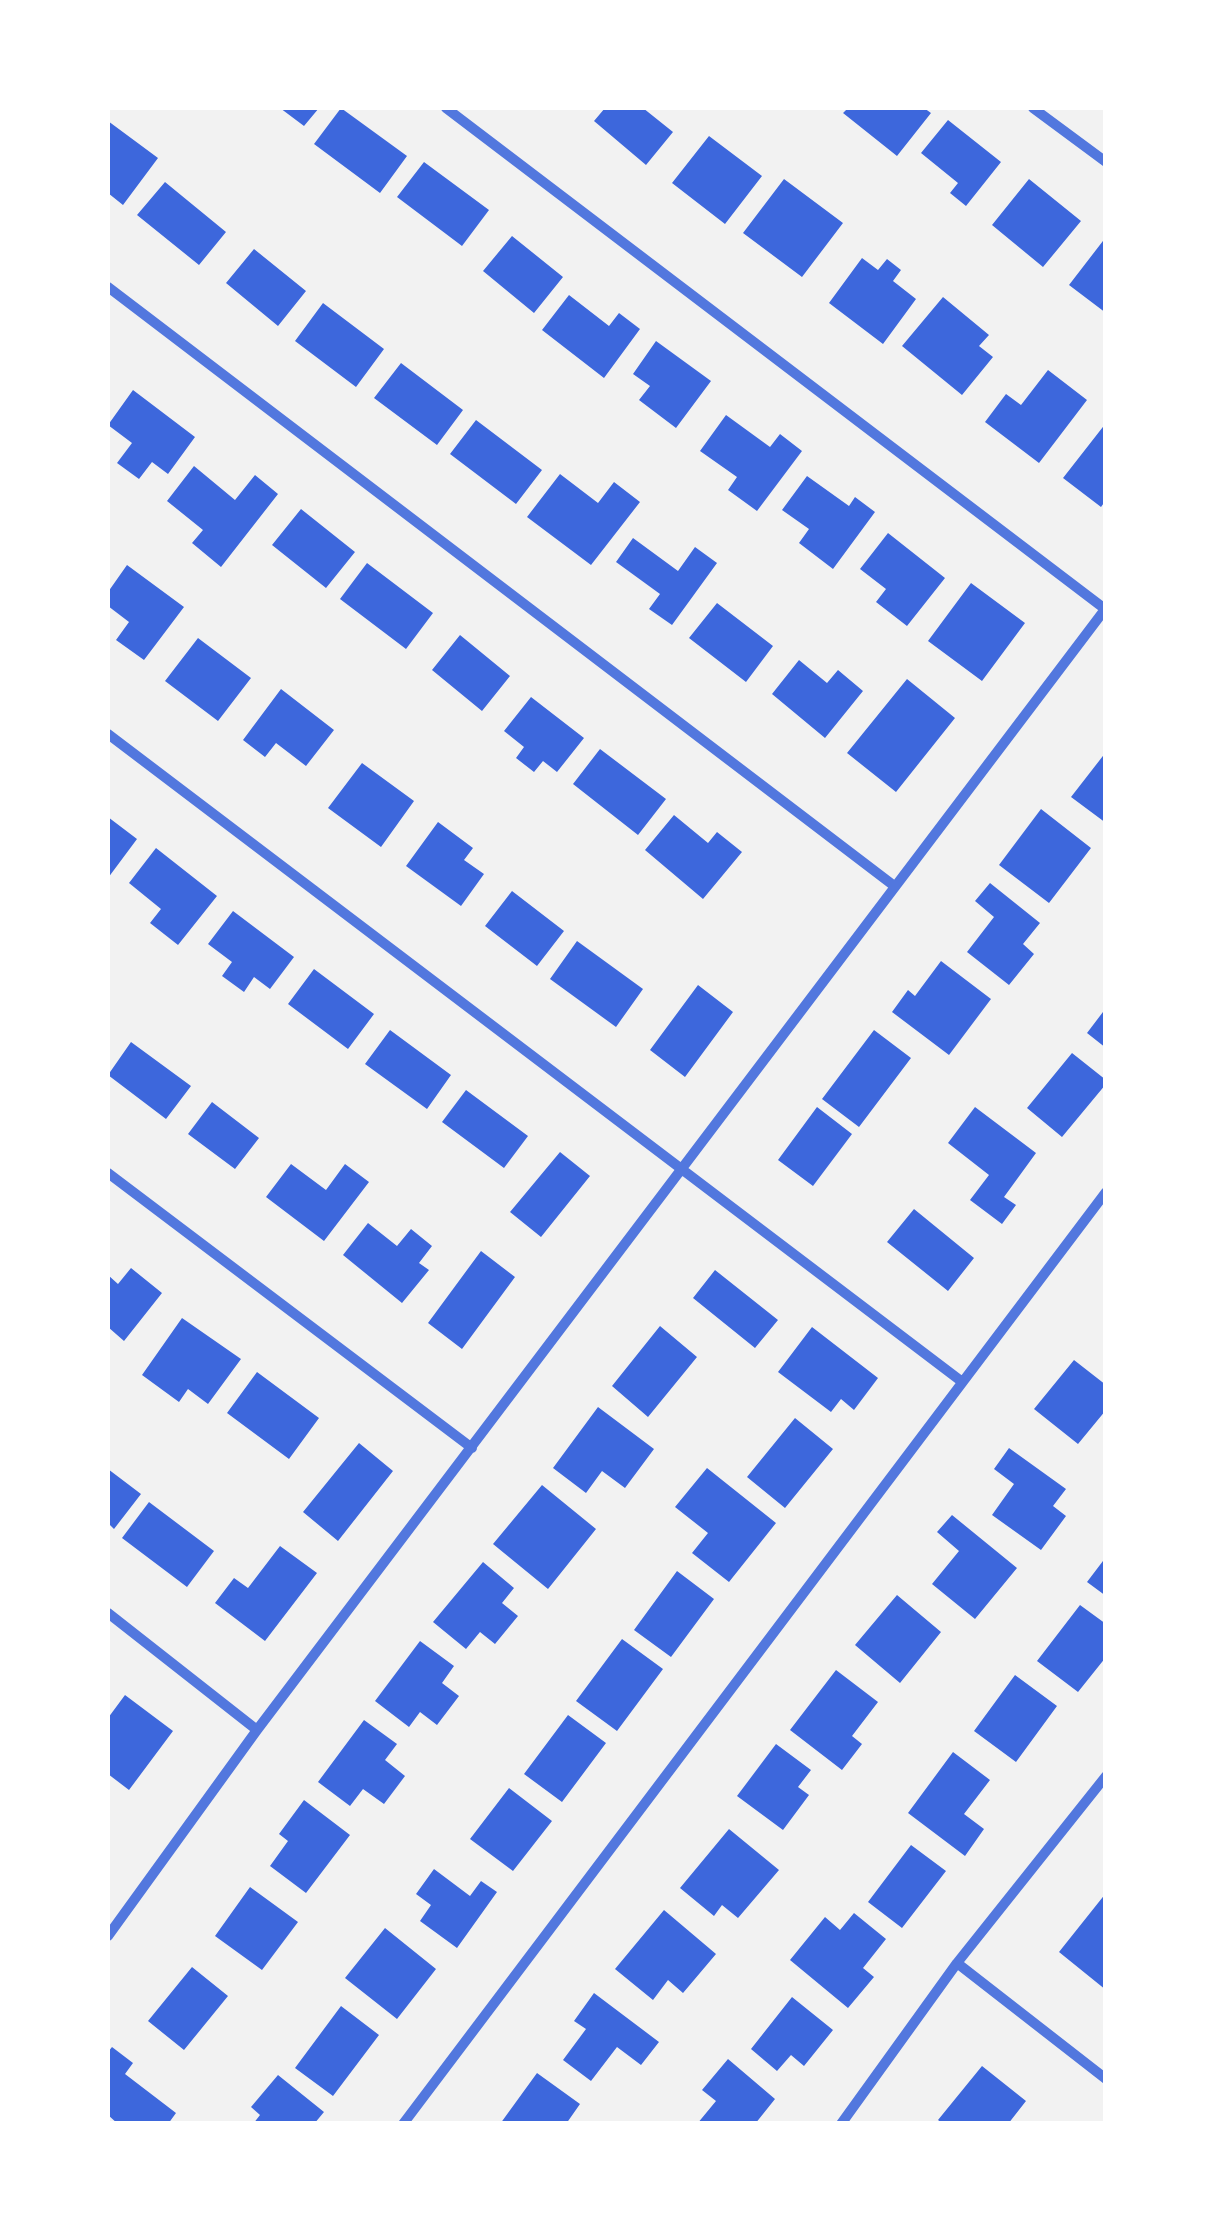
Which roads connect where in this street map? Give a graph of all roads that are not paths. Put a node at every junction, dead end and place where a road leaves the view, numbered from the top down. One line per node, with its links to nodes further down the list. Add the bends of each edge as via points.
1 (446, 108): 5 (street)
2 (1033, 108): 3 (street)
3 (1106, 162)
4 (108, 286): 7 (street)
5 (1105, 608): 7 (street)
6 (108, 734): 8 (street)
7 (892, 885): 8 (street)
8 (680, 1169): 11 (street); 12 (street)
9 (108, 1173): 12 (street)
10 (1104, 1195): 11 (street)
11 (962, 1381): 19 (street)
12 (472, 1448): 14 (street)
13 (108, 1613): 14 (street)
14 (257, 1730): 16 (street)
15 (1106, 1776): 17 (street)
16 (108, 1936)
17 (957, 1963): 18 (street); 20 (street)
18 (1106, 2079)
19 (403, 2124)
20 (841, 2124)

